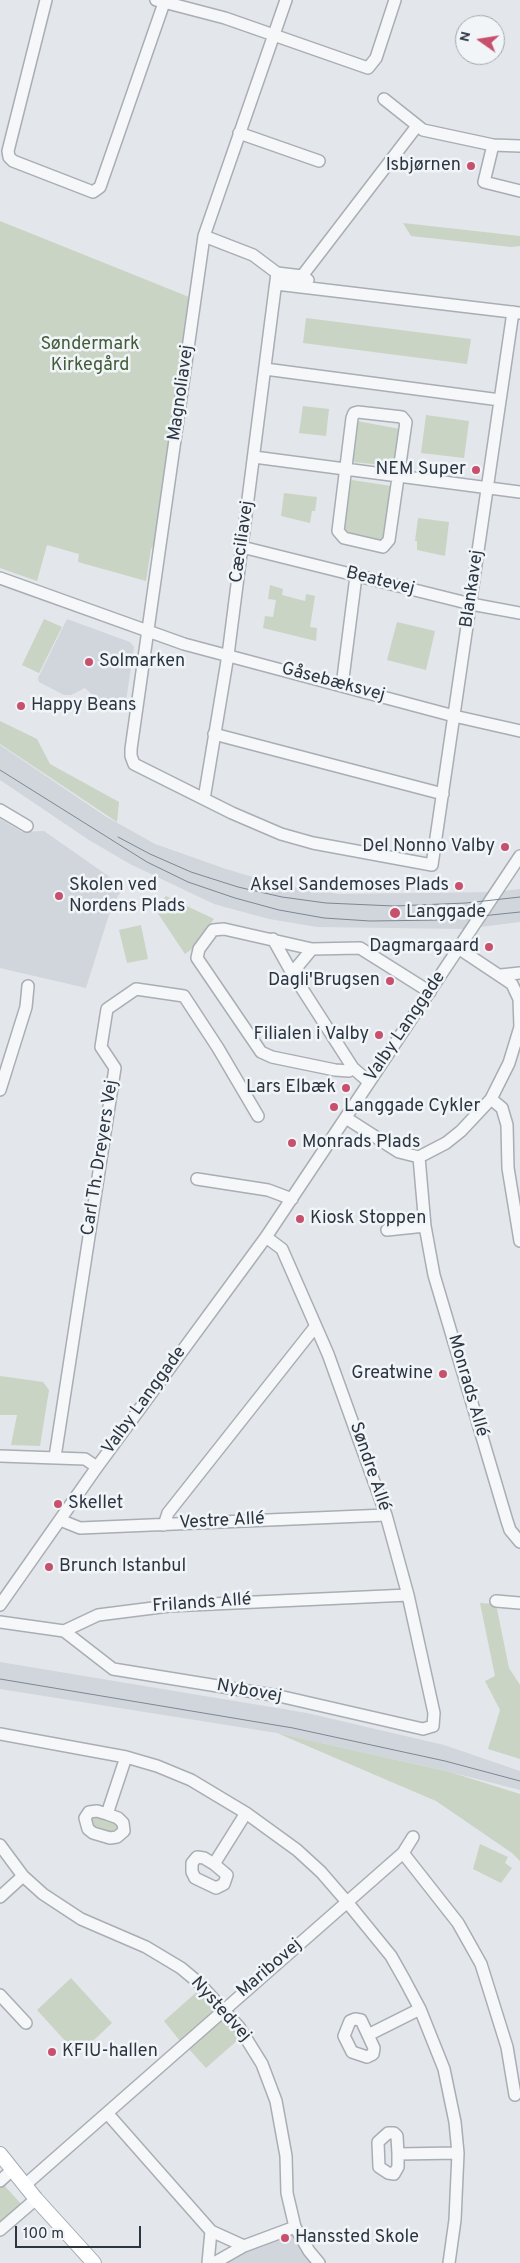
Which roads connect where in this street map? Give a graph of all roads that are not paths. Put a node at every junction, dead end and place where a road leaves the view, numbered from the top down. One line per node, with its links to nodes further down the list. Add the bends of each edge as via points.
1 (46, 0): 4 (street, via 9,157 86,190 100,187)
2 (286, 0): 5 (street, Magnoliavej)
3 (395, 0): 5 (street, via 376,58 368,68)
4 (162, 1): 5 (street)
5 (273, 35): 8 (street, Magnoliavej)
6 (384, 99): 7 (street)
7 (417, 126): 9 (street); 15 (street)
8 (239, 133): 11 (street); 13 (street, Magnoliavej)
9 (493, 145): 10 (street); 12 (street, via 484,182)
10 (520, 146)
11 (319, 160)
12 (520, 190)
13 (204, 236): 14 (street, via 253,255); 29 (street, Magnoliavej)
14 (277, 279): 15 (street); 17 (street, Cæciliavej)
15 (301, 281): 16 (street, via 337,290)
16 (516, 312): 18 (street, Blankavej)
17 (265, 369): 18 (street); 19 (street, Cæciliavej)
18 (500, 400): 22 (street, Blankavej)
19 (254, 457): 20 (street); 24 (street, Cæciliavej)
20 (346, 470): 21 (street); 21 (street, via 354,413 398,416 406,422); 21 (street, via 338,532 344,538 380,547 386,546 389,540)
21 (398, 476): 22 (street)
22 (488, 487): 23 (street); 27 (street, Blankavej)
23 (520, 492)
24 (242, 547): 25 (street, Beatevej); 30 (street, Cæciliavej)
25 (356, 576): 27 (street, Beatevej); 31 (street)
26 (0, 578): 29 (street, Gåsebæksvej)
27 (471, 604): 28 (street, Beatevej); 32 (street, Blankavej)
28 (520, 612)
29 (148, 631): 30 (street, Gåsebæksvej); 36 (street, Magnoliavej, via 131,756 134,764)
30 (228, 655): 31 (street, Gåsebæksvej); 34 (street, Cæciliavej)
31 (342, 686): 32 (street, Gåsebæksvej)
32 (454, 716): 33 (street, Gåsebæksvej); 35 (street, Blankavej)
33 (520, 731)
34 (214, 734): 35 (street); 36 (street, Cæciliavej)
35 (443, 794): 40 (street, Blankavej)
36 (204, 799): 40 (street, Magnoliavej, via 281,834)
37 (0, 810): 38 (street)
38 (26, 826)
39 (520, 856): 42 (street, Valby Langgade)
40 (432, 866)
41 (273, 939): 43 (street); 44 (street); 49 (street, via 224,929 213,930 199,948 197,958 261,1052 335,1070 349,1071)
42 (458, 948): 46 (street); 48 (street, Valby Langgade)
43 (312, 949): 44 (street); 48 (street, via 360,948)
44 (292, 973): 49 (street)
45 (520, 973): 46 (street)
46 (501, 975): 52 (street, via 512,984 518,999 520,1027 509,1064)
47 (28, 986): 51 (street, via 26,1007)
48 (430, 992): 50 (street, Valby Langgade)
49 (353, 1068): 50 (street)
50 (369, 1082): 54 (street, Valby Langgade)
51 (0, 1090)
52 (491, 1099): 55 (street, via 461,1131); 61 (street, via 502,1108 506,1125 508,1168)
53 (258, 1116): 64 (street, Carl Th. Dreyers Vej, via 253,1100 184,996 136,989 107,1009 101,1047 115,1068)
54 (346, 1118): 55 (street, via 399,1152); 57 (street, Valby Langgade)
55 (420, 1156): 58 (street, Monrads Allé)
56 (197, 1179): 57 (street, via 268,1190)
57 (292, 1199): 60 (street, Valby Langgade)
58 (426, 1226): 59 (street); 69 (street, Monrads Allé, via 434,1275 505,1515 510,1530)
59 (387, 1230)
60 (266, 1237): 62 (street, Søndre Allé, via 282,1249); 65 (street, Valby Langgade)
61 (520, 1241)
62 (316, 1327): 66 (street, Søndre Allé); 68 (street, via 168,1514)
63 (0, 1456): 64 (street)
64 (55, 1457): 65 (street, via 85,1459)
65 (97, 1467): 67 (street, Valby Langgade)
66 (386, 1514): 68 (street, Vestre Allé); 70 (street, Søndre Allé)
67 (60, 1520): 68 (street, Vestre Allé, via 80,1528); 73 (street, Valby Langgade)
68 (164, 1525)
69 (520, 1542)
70 (408, 1595): 75 (street, Frilands Allé, via 149,1608 98,1615); 76 (street, Søndre Allé)
71 (496, 1601): 72 (street)
72 (520, 1603)
73 (0, 1605)
74 (0, 1622): 75 (street)
75 (64, 1630): 76 (street, Nybovej, via 107,1666 119,1671 279,1696 424,1729 433,1726)
76 (434, 1713)
77 (0, 1734): 78 (street)
78 (126, 1757): 79 (street, via 191,1780); 80 (street)
79 (246, 1813): 84 (street); 87 (street, via 298,1850)
80 (107, 1814)
81 (413, 1837): 83 (street, Maribovej)
82 (0, 1845): 85 (street, Nystedvej)
83 (403, 1854): 87 (street, Maribovej); 93 (street, via 458,1923 481,1964 507,2047)
84 (214, 1864)
85 (23, 1876): 86 (street); 89 (street, Nystedvej, via 81,1919 165,1957 199,1983)
86 (0, 1897)
87 (348, 1902): 89 (street, Maribovej); 90 (street, via 391,1956)
88 (0, 1995): 91 (street)
89 (224, 2009): 94 (street, Maribovej); 102 (street, Nystedvej, via 250,2042 276,2101 286,2156 287,2193)
90 (420, 2009): 92 (street); 95 (street, via 444,2069)
91 (26, 2023)
92 (368, 2035)
93 (515, 2095)
94 (107, 2113): 100 (street, Maribovej); 104 (street)
95 (458, 2153): 97 (street); 110 (street)
96 (0, 2154): 98 (main road)
97 (398, 2154)
98 (12, 2170): 99 (street); 100 (main road)
99 (0, 2181)
100 (25, 2185): 101 (main road)
101 (36, 2199): 103 (street); 106 (main road)
102 (295, 2227): 105 (street); 109 (street, Nystedvej)
103 (0, 2230)
104 (211, 2231): 105 (street); 107 (street)
105 (244, 2246): 108 (street)
106 (94, 2263)
107 (208, 2263)
108 (214, 2263)
109 (319, 2263)
110 (449, 2263)

